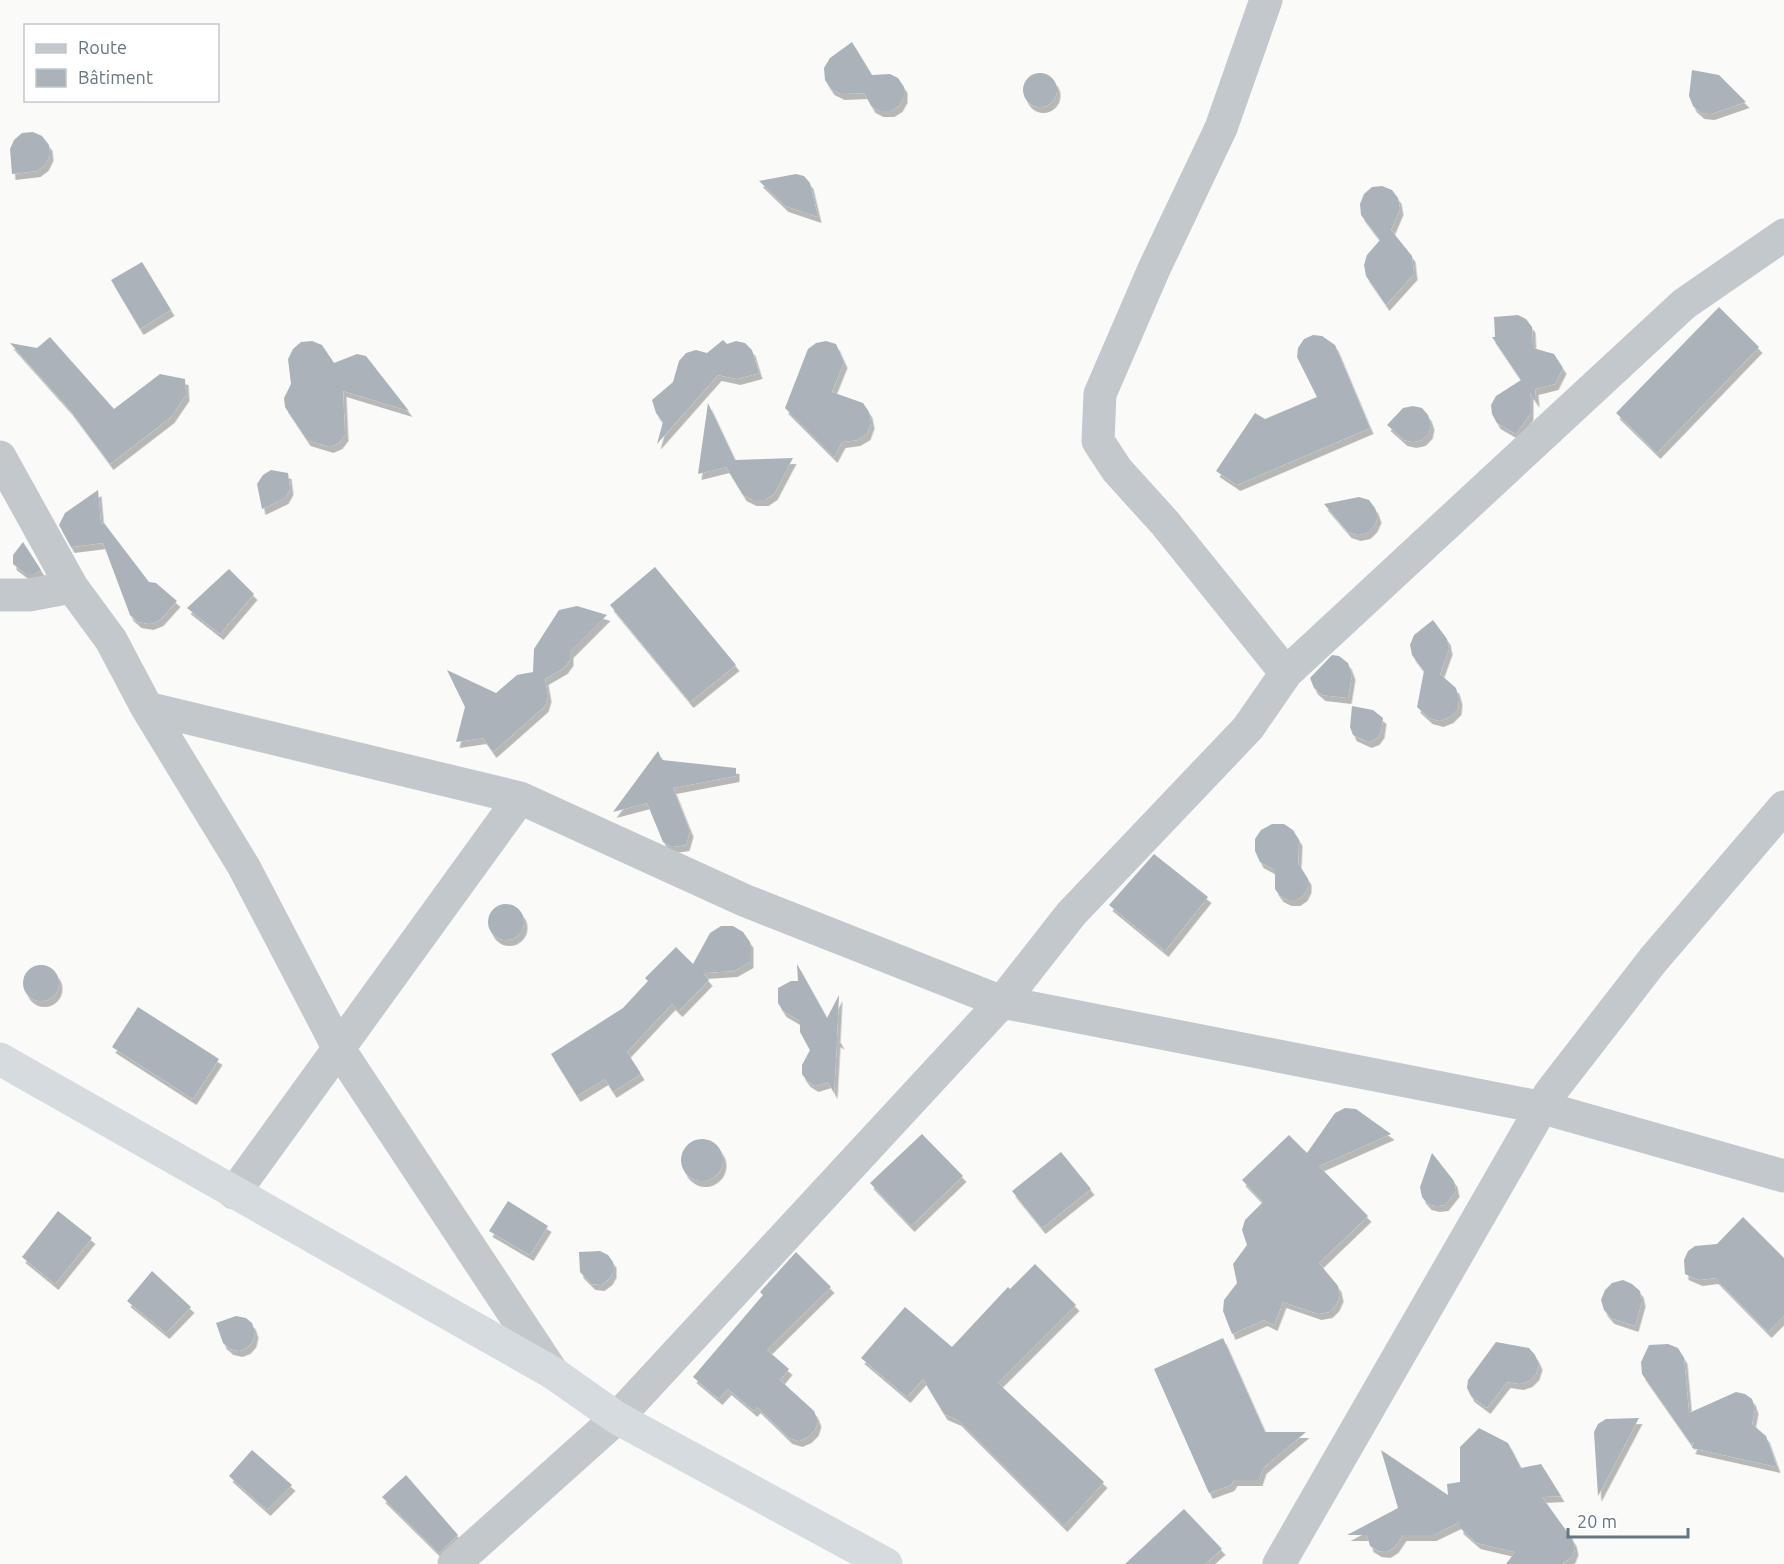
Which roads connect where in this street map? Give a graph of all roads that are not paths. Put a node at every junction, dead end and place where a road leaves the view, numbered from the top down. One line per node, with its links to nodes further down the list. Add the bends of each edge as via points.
1 (1266, 0): 6 (street, via 1221,128 1100,394 1098,441 1117,470)
2 (1784, 235): 6 (street, via 1684,304)
3 (0, 457): 4 (street)
4 (72, 587): 5 (street, via 29,595); 7 (street, via 111,640)
5 (0, 595)
6 (1286, 673): 10 (street, via 1248,728 1071,914)
7 (147, 708): 8 (street); 11 (street, via 244,867)
8 (520, 798): 10 (street, via 746,901); 11 (street)
9 (1784, 807): 13 (street, via 1653,960 1550,1093)
10 (1002, 1002): 13 (street); 17 (street)
11 (339, 1049): 15 (street); 16 (street)
12 (0, 1059): 15 (highway)
13 (1544, 1108): 14 (street); 20 (street)
14 (1784, 1176)
15 (234, 1193): 16 (highway)
16 (553, 1373): 17 (highway)
17 (617, 1418): 18 (street); 19 (highway)
18 (454, 1564)
19 (886, 1564)
20 (1279, 1564)

